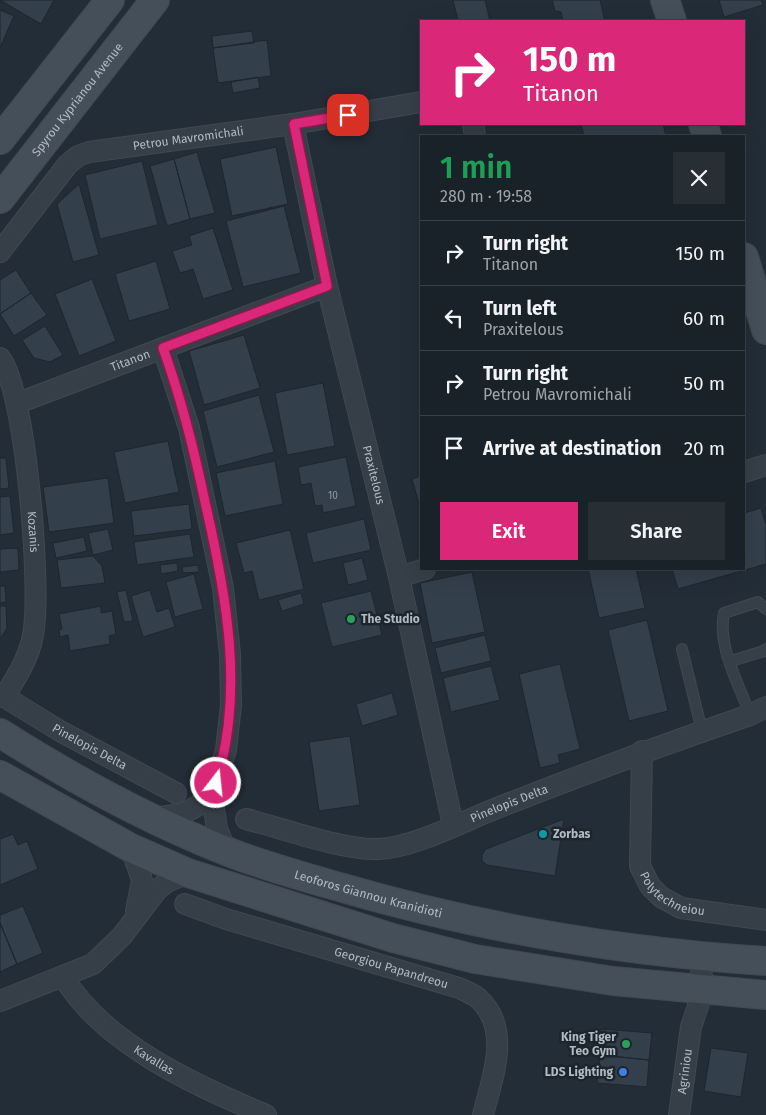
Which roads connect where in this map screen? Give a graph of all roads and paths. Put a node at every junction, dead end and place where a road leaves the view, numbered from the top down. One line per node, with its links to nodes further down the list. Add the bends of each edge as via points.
1 (110, 0): 7 (main road)
2 (155, 0): 8 (main road, Spyrou Kyprianou Avenue)
3 (666, 0): 4 (main road)
4 (672, 20)
5 (420, 102): 6 (street, Petrou Mavromichali)
6 (294, 124): 9 (street, Petrou Mavromichali, via 78,156 68,164); 11 (street, Praxitelous)
7 (0, 140)
8 (0, 199)
9 (0, 252)
10 (746, 271): 12 (main road)
11 (327, 286): 13 (street, Titanon); 19 (street, Praxitelous)
12 (766, 330)
13 (163, 348): 15 (street, Titanon); 31 (street, via 189,428 223,588 230,654 229,729)
14 (0, 358): 15 (street, Kozanis, via 9,373)
15 (18, 403): 24 (street, Kozanis, via 28,480 35,619 21,670)
16 (766, 465): 17 (street)
17 (745, 472)
18 (421, 570): 19 (street)
19 (399, 576): 34 (street, Praxitelous)
20 (766, 609): 23 (lane, via 758,602 724,613 722,624)
21 (682, 649): 26 (lane)
22 (766, 649): 23 (lane)
23 (731, 661): 25 (lane)
24 (2, 696): 30 (street, Pinelopis Delta)
25 (758, 711): 26 (street, Pinelopis Delta)
26 (702, 731): 28 (street, Pinelopis Delta)
27 (0, 733): 32 (main road, Leoforos Giannou Kranidioti)
28 (642, 752): 34 (street, Pinelopis Delta); 40 (street, Polytechneiou, via 640,866 650,886 661,897 681,908)
29 (0, 775): 35 (main road)
30 (176, 793)
31 (212, 795): 32 (street, via 184,814); 36 (street, via 217,829)
32 (153, 818): 36 (main road, Leoforos Giannou Kranidioti)
33 (246, 818): 34 (street, Pinelopis Delta, via 344,845 379,850 420,840)
34 (453, 825)
35 (130, 848): 37 (main road); 39 (street, via 142,880)
36 (226, 851): 41 (main road, Leoforos Giannou Kranidioti, via 303,877 466,921 607,946)
37 (188, 874): 39 (street, via 156,890); 44 (main road, via 393,938 476,959)
38 (185, 904): 50 (street, Georgiou Papandreou, via 459,988 479,999 490,1013 497,1031 498,1055)
39 (134, 918): 43 (street, via 116,943 93,964)
40 (766, 920)
41 (700, 956): 42 (main road, Leoforos Giannou Kranidioti); 45 (street, Agriniou)
42 (766, 961)
43 (63, 976): 47 (street); 49 (street, Kavallas, via 75,996 113,1032 191,1082)
44 (656, 986): 45 (main road); 48 (street, Agriniou, via 682,1001)
45 (703, 990): 46 (main road); 48 (street, Agriniou)
46 (766, 995)
47 (0, 1001)
48 (691, 1027): 51 (street, Agriniou)
49 (266, 1115)
50 (483, 1115)
51 (679, 1115)

